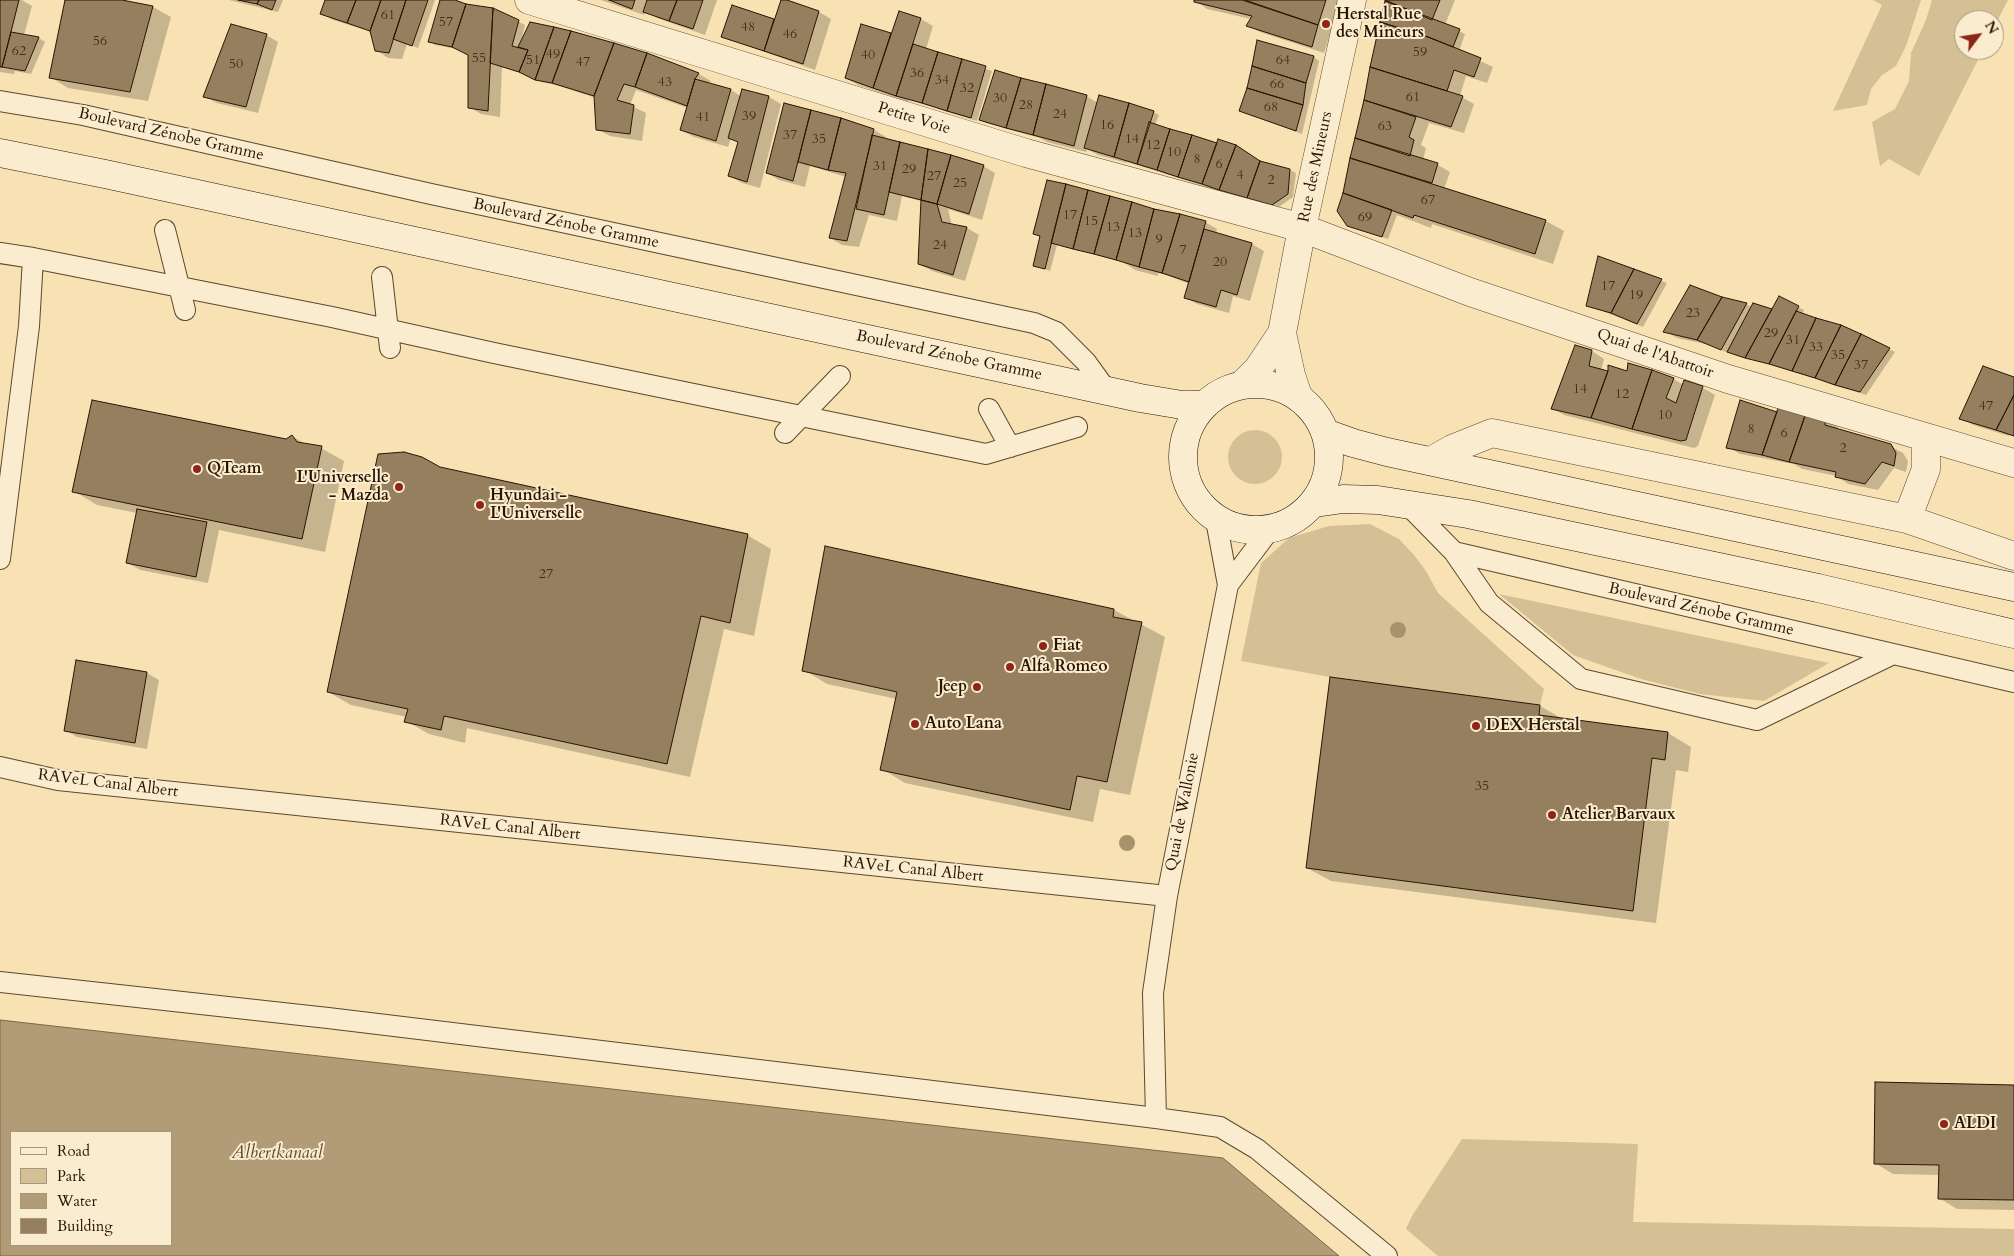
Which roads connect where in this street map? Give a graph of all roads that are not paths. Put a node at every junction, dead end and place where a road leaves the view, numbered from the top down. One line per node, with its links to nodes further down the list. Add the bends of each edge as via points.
1 (529, 0): 5 (main road, Petite Voie, via 1026,153)
2 (1352, 0): 5 (main road, Rue des Mineurs)
3 (0, 102): 16 (lane, Boulevard Zénobe Gramme, via 83,115 431,194 1034,323 1056,332 1086,362)
4 (0, 153): 16 (main road, Boulevard Zénobe Gramme)
5 (1302, 228): 12 (main road, Rue des Mineurs); 24 (main road, Quai de l'Abattoir, via 1470,292 1728,379)
6 (165, 230): 10 (lane)
7 (0, 253): 8 (lane)
8 (33, 258): 10 (lane); 35 (lane, via 29,326)
9 (382, 277): 13 (lane)
10 (180, 287): 11 (lane); 13 (lane)
11 (185, 310)
12 (1282, 334): 15 (main road, Rue des Mineurs, via 1258,369); 17 (main road, Rue des Mineurs)
13 (389, 339): 20 (lane)
14 (840, 376): 20 (lane)
15 (1243, 384): 17 (main road, via 1274,386); 18 (main road, via 1219,393)
16 (1106, 391): 18 (main road, Boulevard Zénobe Gramme, via 1182,405)
17 (1298, 396): 23 (main road, via 1319,419)
18 (1204, 405): 31 (main road, via 1195,415 1182,451 1184,476 1190,491)
19 (989, 408): 25 (lane)
20 (801, 416): 22 (lane); 25 (lane, via 986,454)
21 (1077, 428): 25 (lane)
22 (785, 433)
23 (1325, 433): 26 (main road, via 1353,443); 28 (main road, via 1330,469)
24 (1926, 438): 27 (main road, Quai de l'Abattoir); 30 (main road, via 1926,469)
25 (1010, 447)
26 (1431, 461): 30 (main road, via 1492,433); 37 (main road)
27 (2014, 463)
28 (1314, 503): 29 (main road, via 1343,498); 32 (main road, via 1297,520)
29 (1407, 504): 33 (lane); 38 (main road, via 1818,588)
30 (1908, 519): 34 (main road)
31 (1216, 520): 32 (main road, via 1249,531); 36 (lane, Quai de Wallonie)
32 (1271, 528): 36 (lane, Quai de Wallonie)
33 (1454, 552): 39 (lane, Boulevard Zénobe Gramme); 39 (lane, via 1489,603 1582,679 1757,720)
34 (2014, 556)
35 (0, 559)
36 (1228, 585): 42 (lane, Quai de Wallonie)
37 (2014, 587)
38 (2014, 634)
39 (1891, 655): 40 (lane, Boulevard Zénobe Gramme)
40 (2014, 682)
41 (0, 767): 42 (lane, RAVeL Canal Albert, via 58,780)
42 (1167, 896): 44 (lane, Quai de Wallonie, via 1153,993)
43 (0, 982): 44 (lane)
44 (1156, 1118): 45 (lane, via 1220,1127 1257,1149)
45 (1387, 1256)

